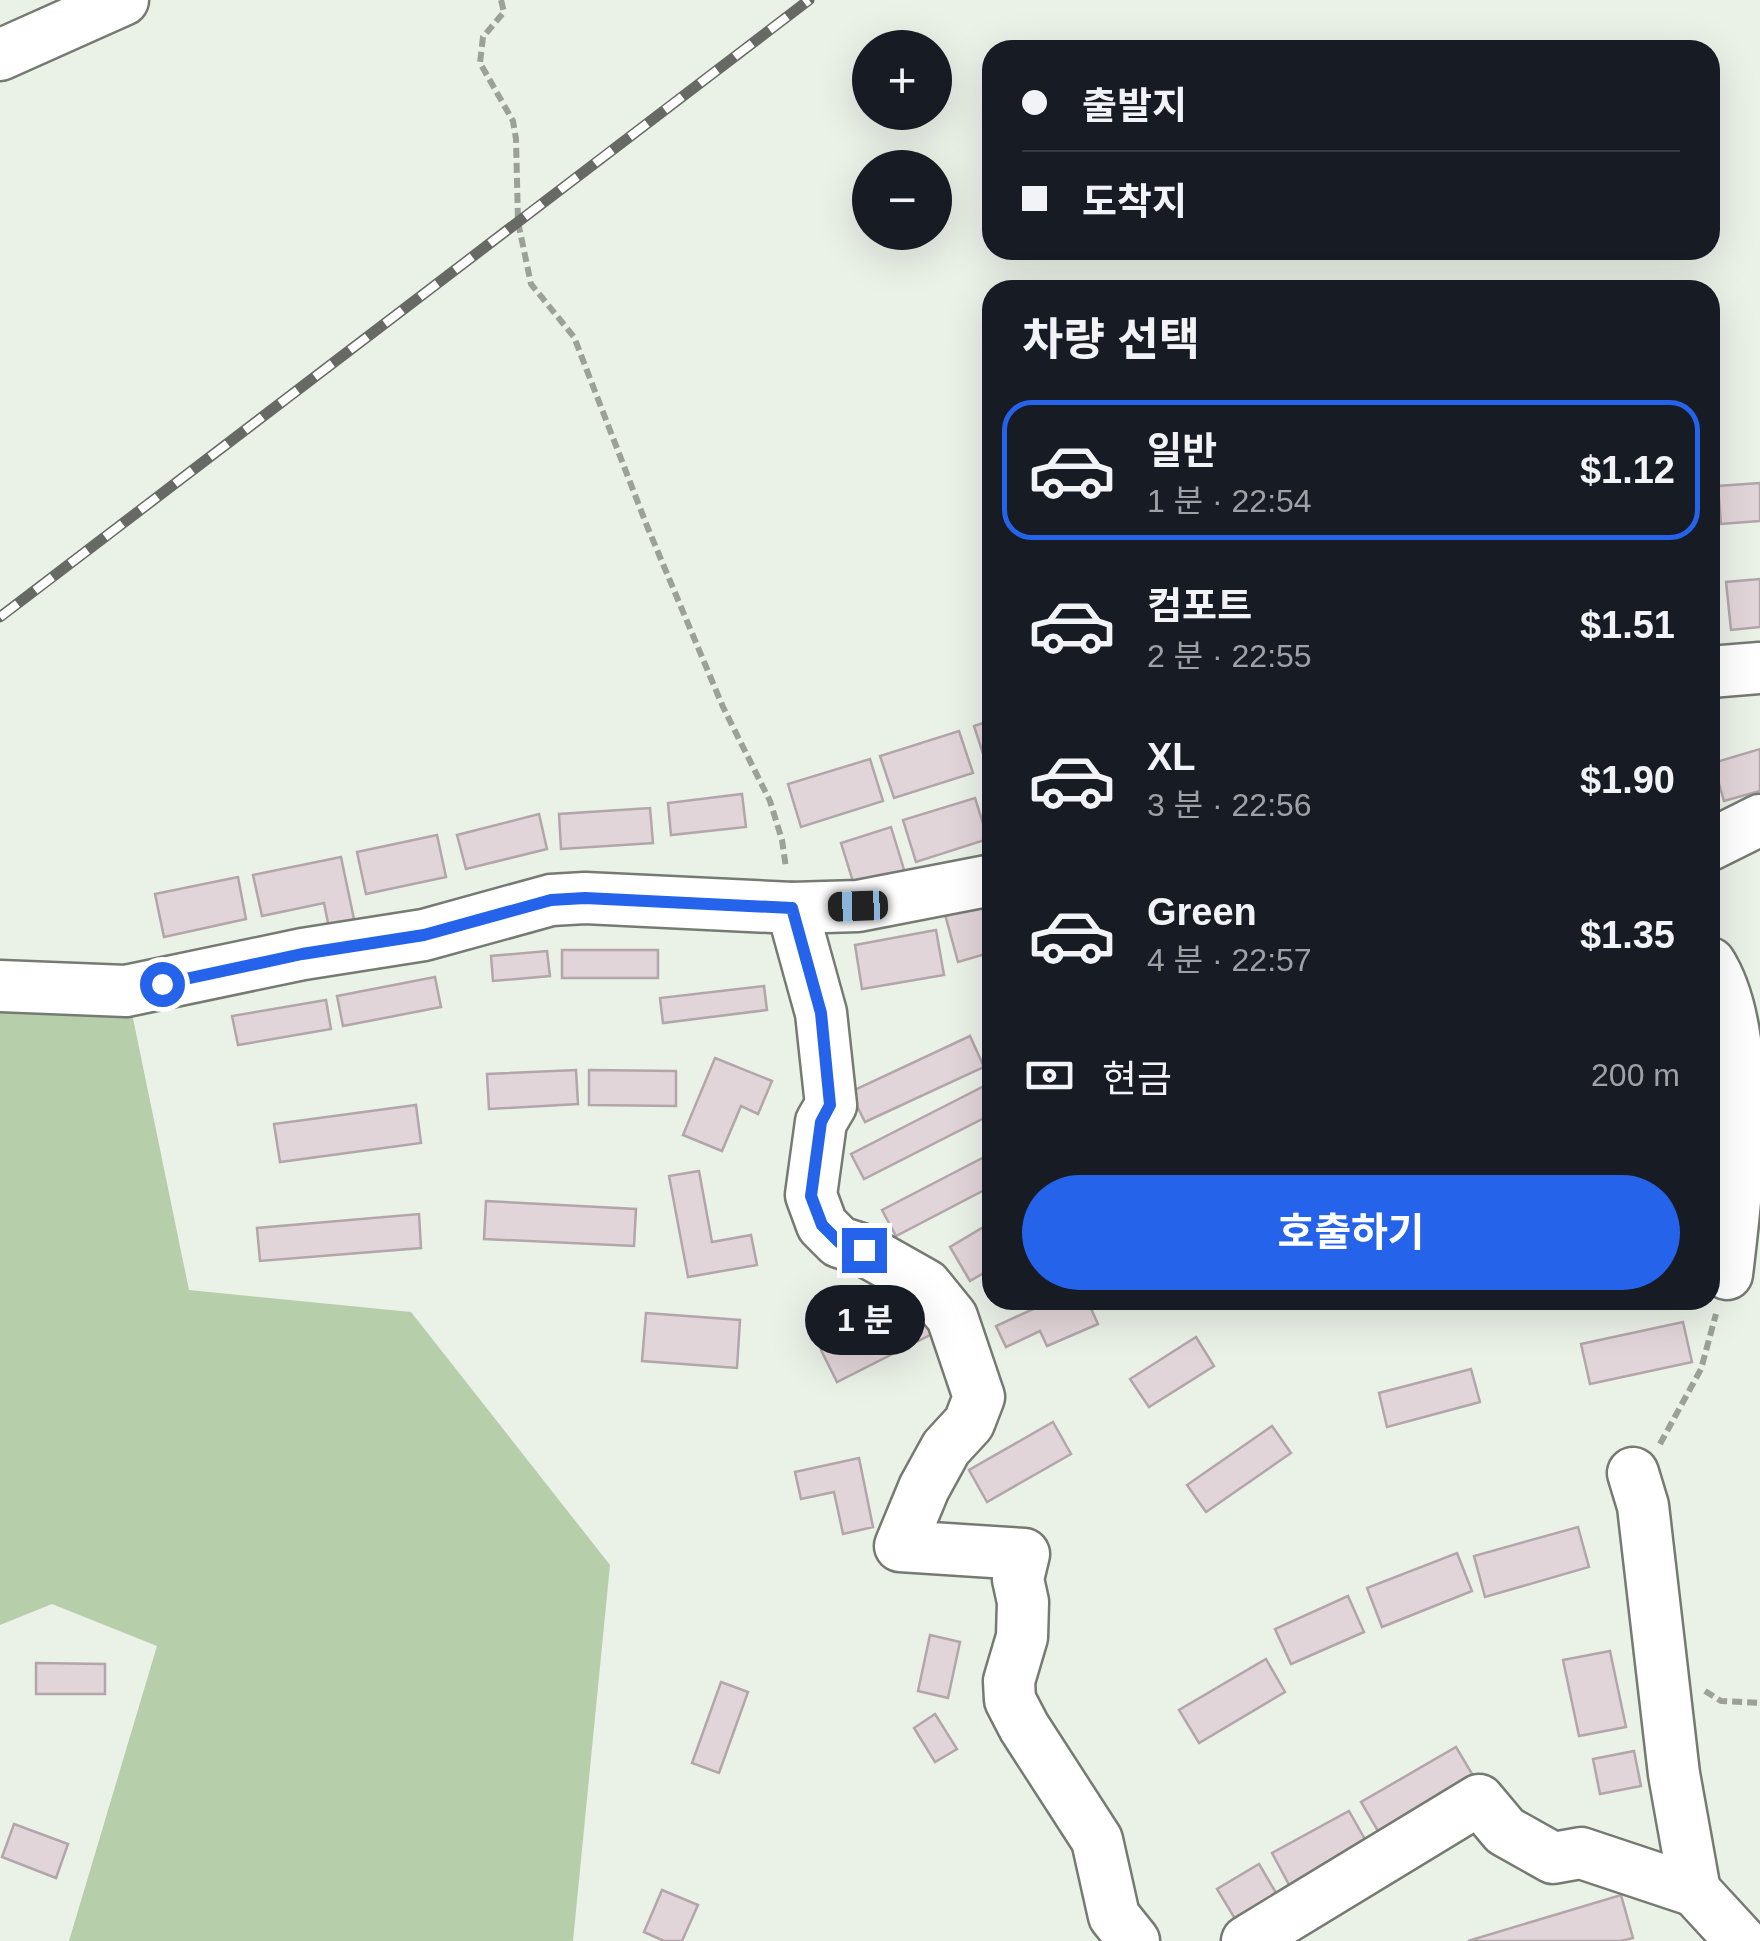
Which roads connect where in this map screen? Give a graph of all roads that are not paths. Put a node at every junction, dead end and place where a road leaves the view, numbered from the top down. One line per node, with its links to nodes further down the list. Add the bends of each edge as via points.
1 (123, 0): 2 (street)
2 (0, 55)
3 (1760, 668): 4 (street)
4 (1720, 671)
5 (1760, 820): 6 (street)
6 (1720, 839)
7 (982, 882): 8 (street, via 858,906)
8 (792, 908): 10 (street, via 551,900 424,935 126,991); 14 (street, via 821,1013 830,1105 821,1122 811,1196 822,1225 839,1242 926,1284 952,1316 979,1397 924,1488 900,1546 1024,1554 1018,1579 1022,1637 1010,1700 1098,1840 1114,1916)
9 (1720, 982): 11 (street, via 1738,1077)
10 (0, 986)
11 (1727, 1274)
12 (1638, 1490): 13 (street)
13 (1694, 1891): 15 (street, via 1582,1853 1553,1858 1505,1831 1479,1800); 16 (street)
14 (1134, 1941)
15 (1247, 1941)
16 (1741, 1941)

